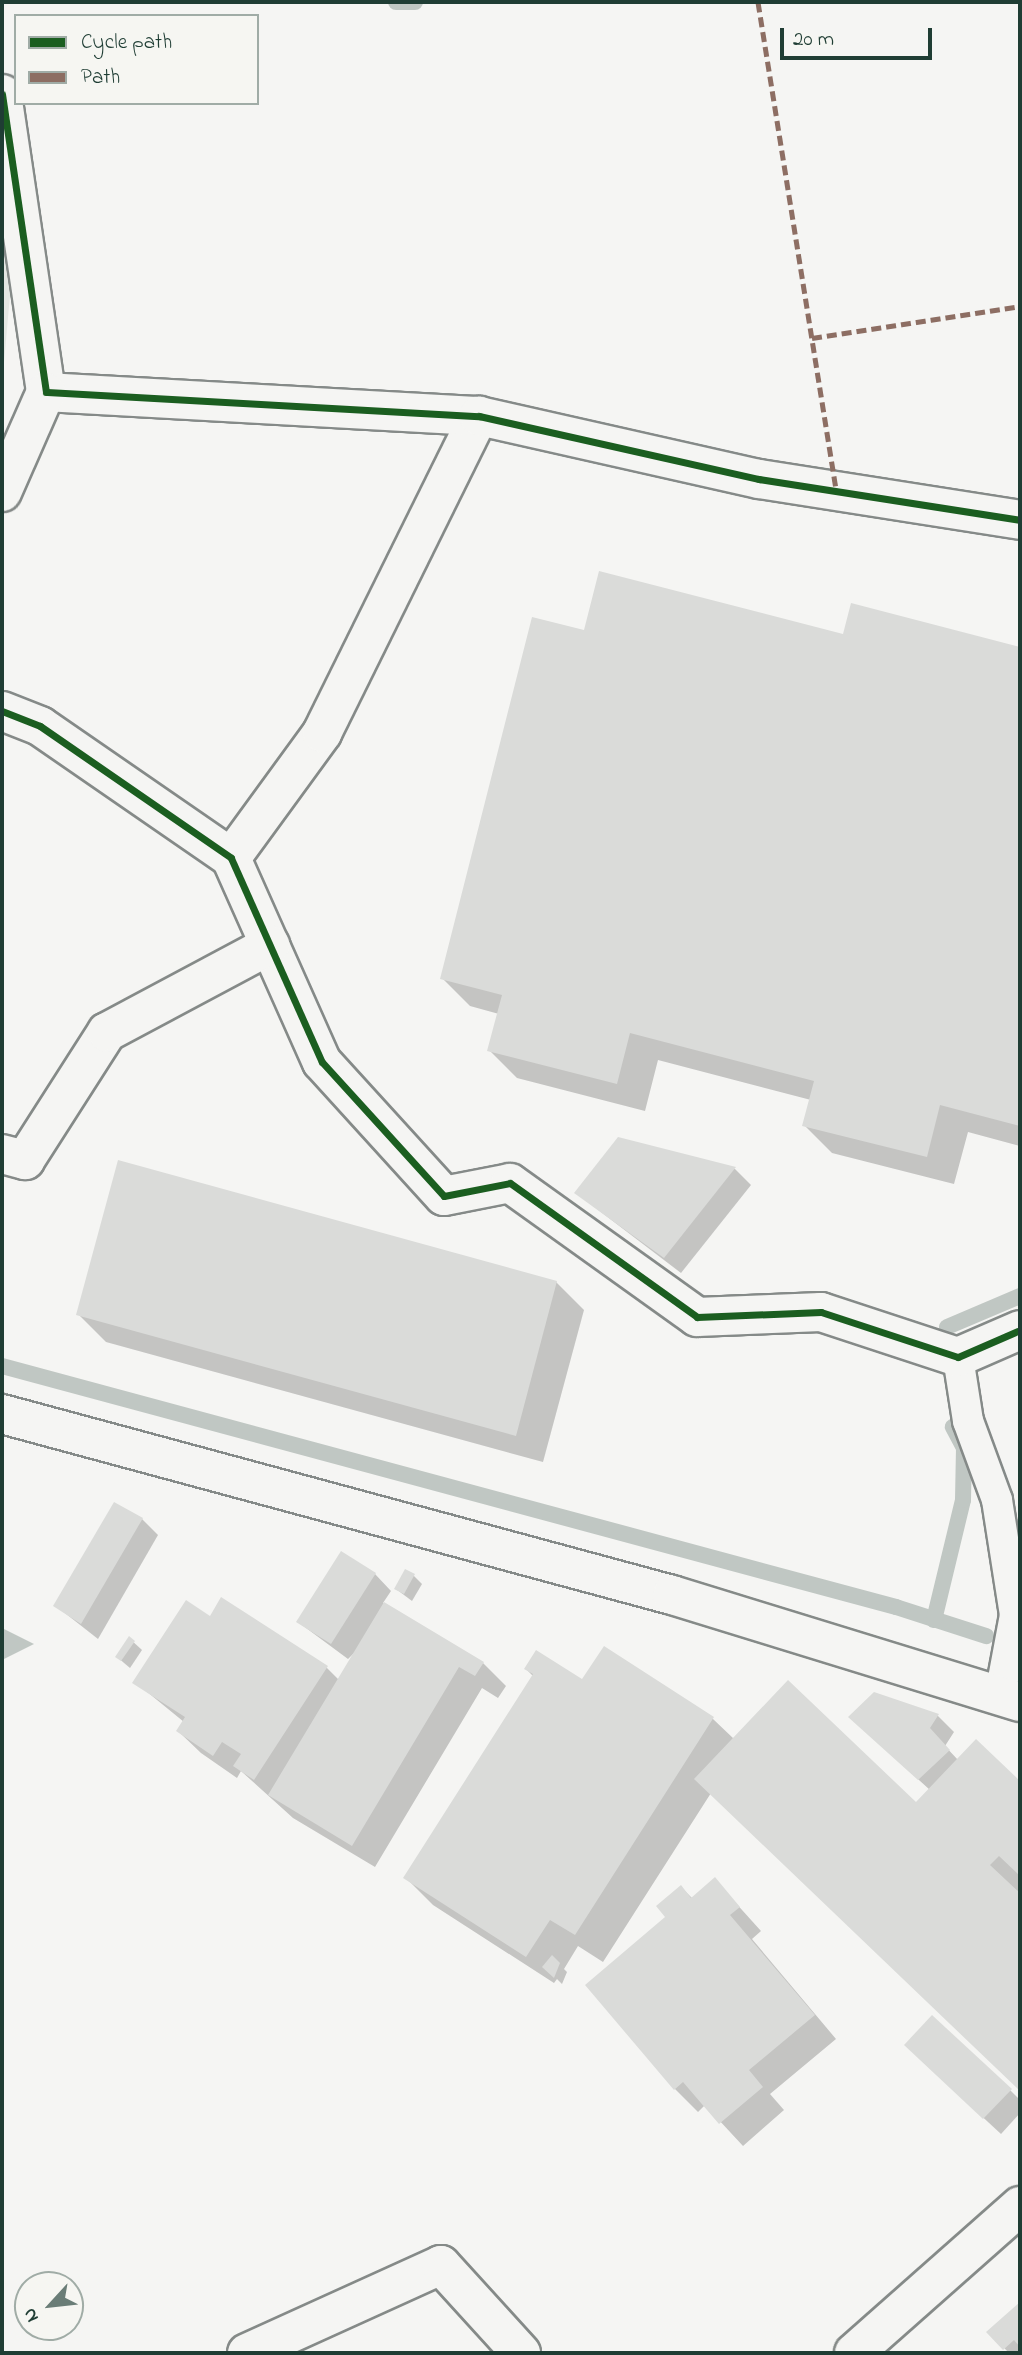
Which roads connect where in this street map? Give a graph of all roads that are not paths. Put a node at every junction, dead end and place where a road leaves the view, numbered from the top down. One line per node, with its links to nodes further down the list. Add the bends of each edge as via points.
1 (2, 94): 2 (street)
2 (46, 392): 3 (street); 4 (street)
3 (479, 416): 5 (street, via 759,479); 7 (street, via 322,733)
4 (2, 492)
5 (1020, 520)
6 (2, 711): 7 (street, via 40,726)
7 (231, 858): 8 (street)
8 (270, 945): 9 (street, via 107,1032 25,1160); 11 (street, via 322,1062 444,1196 510,1183 697,1317 821,1312)
9 (2, 1154)
10 (1020, 1330): 11 (street)
11 (958, 1357): 13 (lane, via 968,1421 997,1500 1015,1615)
12 (2, 1414): 13 (street, via 672,1595)
13 (1010, 1699)
14 (1020, 2206): 17 (street)
15 (247, 2353): 16 (street, via 440,2265)
16 (521, 2353)
17 (854, 2353)

